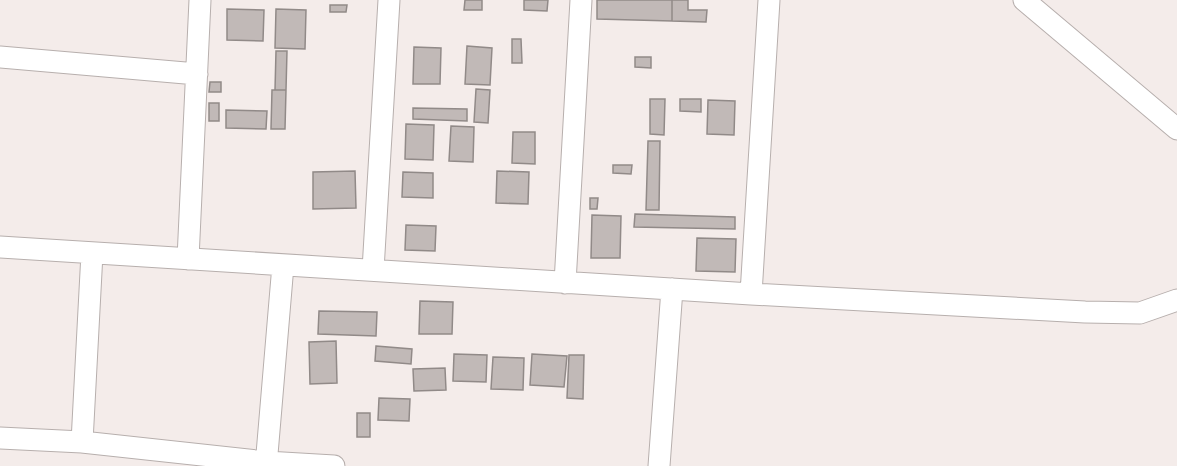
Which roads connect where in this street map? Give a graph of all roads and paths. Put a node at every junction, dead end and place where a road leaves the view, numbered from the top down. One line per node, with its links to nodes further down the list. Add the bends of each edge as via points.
1 (200, 0): 7 (street)
2 (389, 0): 13 (street)
3 (581, 0): 14 (street)
4 (769, 0): 16 (street)
5 (1024, 0): 8 (street)
6 (0, 57): 7 (street)
7 (197, 74): 11 (street)
8 (1177, 129)
9 (0, 247): 10 (street)
10 (92, 253): 11 (street); 19 (street)
11 (188, 259): 12 (street)
12 (283, 265): 13 (street); 20 (street)
13 (373, 270): 14 (street)
14 (566, 283): 15 (street)
15 (672, 289): 16 (street); 22 (street)
16 (752, 294): 17 (street, via 1140,313)
17 (1177, 300)
18 (0, 438): 19 (street)
19 (82, 442): 20 (street)
20 (266, 464): 21 (street)
21 (334, 466)
22 (659, 466)

